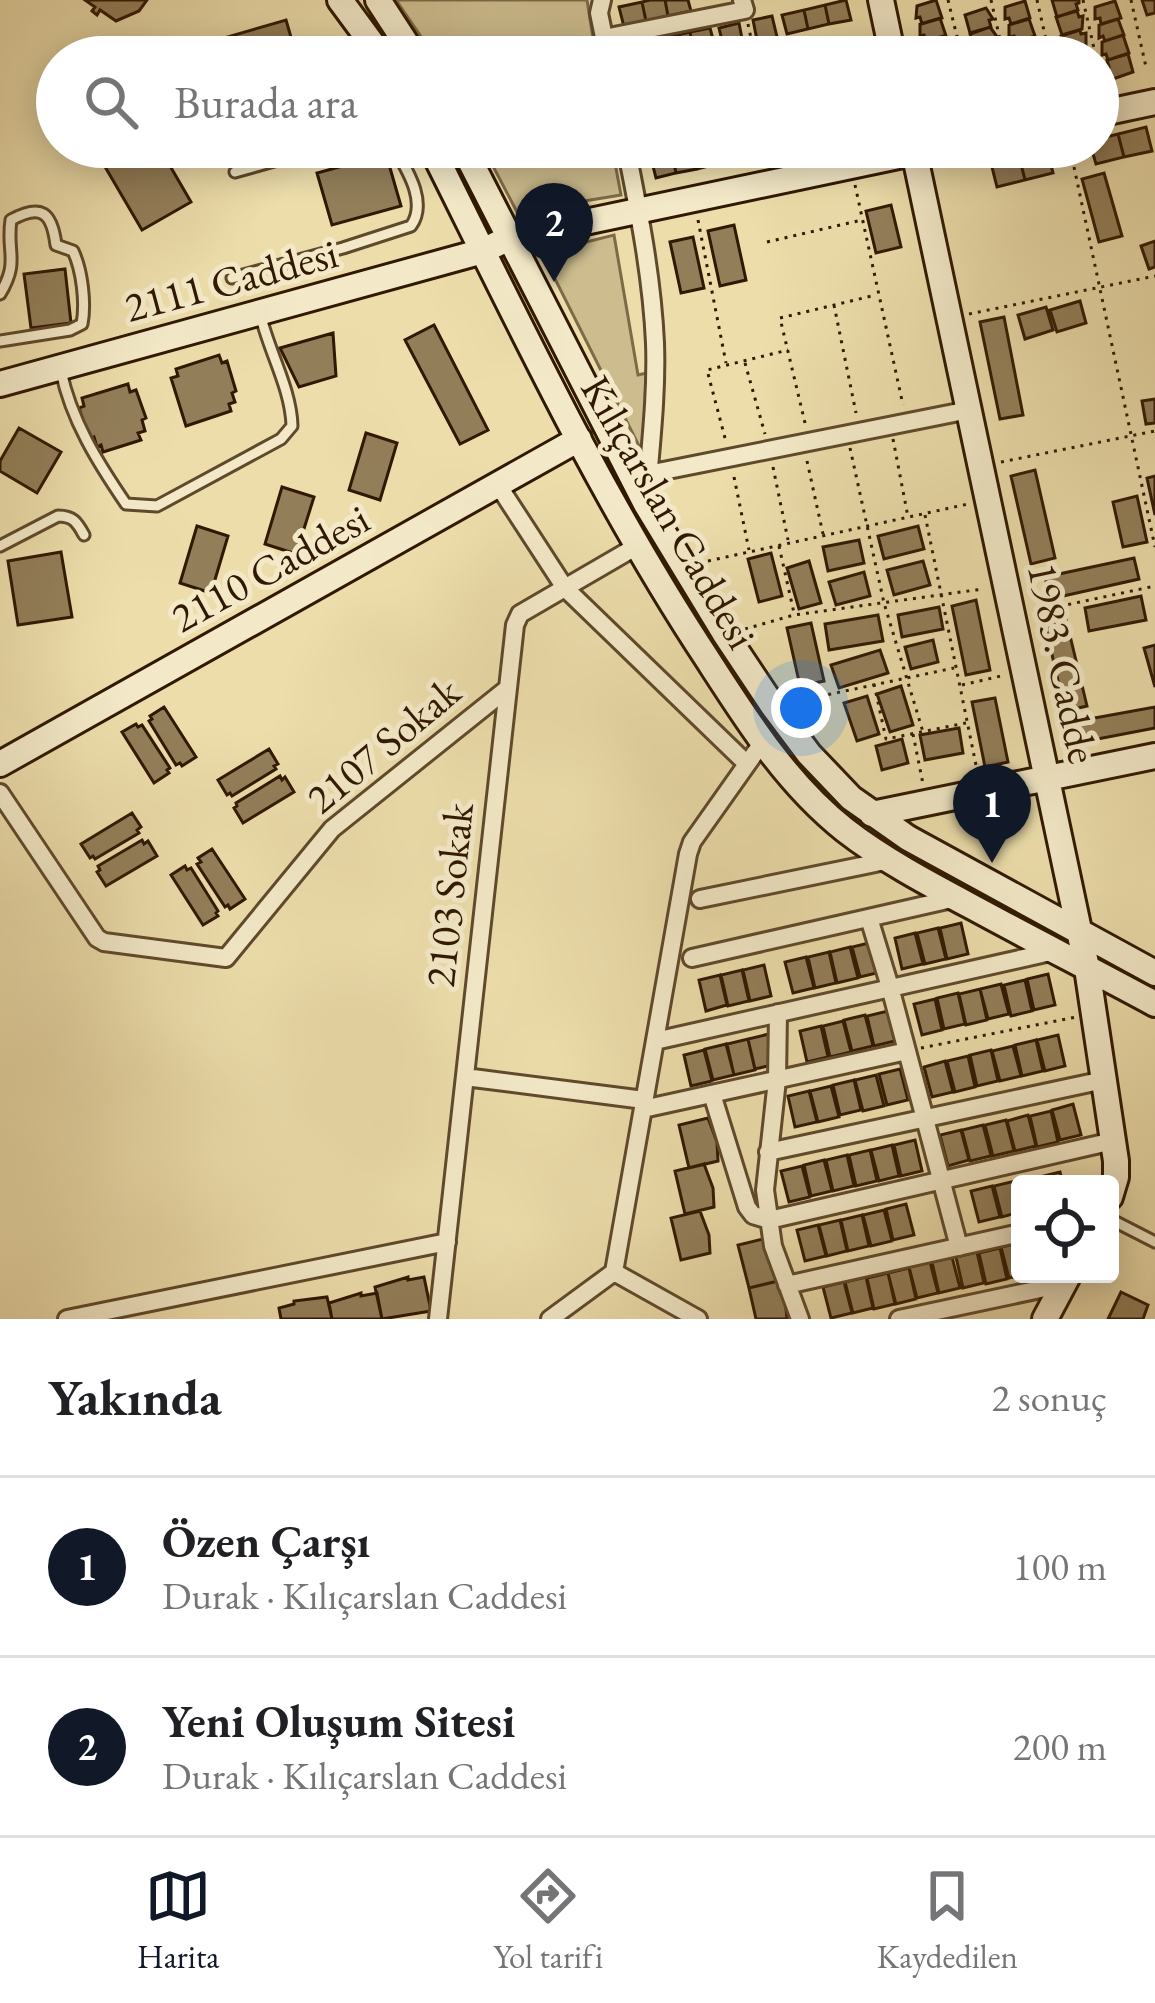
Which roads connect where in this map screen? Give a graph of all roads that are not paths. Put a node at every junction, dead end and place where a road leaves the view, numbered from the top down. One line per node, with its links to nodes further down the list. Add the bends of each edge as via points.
1 (340, 0): 6 (street)
2 (378, 0): 7 (street)
3 (881, 0): 10 (street)
4 (605, 1): 8 (street)
5 (743, 5): 9 (street)
6 (367, 36)
7 (401, 36)
8 (604, 36)
9 (612, 36)
10 (889, 36)
11 (1155, 102): 12 (street)
12 (1119, 110)
13 (249, 168): 20 (lane)
14 (403, 168): 24 (lane, via 418,201 411,226)
15 (442, 168): 23 (street, Kılıçarslan Caddesi)
16 (474, 168): 22 (street, Kılıçarslan Caddesi)
17 (630, 168): 21 (street)
18 (841, 168): 21 (street, 2111 Caddesi)
19 (917, 168): 30 (street, 1983. Cadde)
20 (235, 172)
21 (639, 211): 22 (street, 2111 Caddesi); 32 (street, via 655,344)
22 (509, 238): 23 (street, 2111 Caddesi); 34 (street, Kılıçarslan Caddesi)
23 (483, 251): 26 (street, 2111 Caddesi); 31 (street, Kılıçarslan Caddesi)
24 (232, 278)
25 (0, 293): 27 (lane, via 13,261 11,220 44,212 56,245 77,260 82,324)
26 (260, 313): 28 (street, 2111 Caddesi); 28 (lane, via 292,426 157,506 127,504 115,488 81,431)
27 (0, 341)
28 (60, 368): 29 (street, 2111 Caddesi)
29 (0, 384)
30 (969, 410): 32 (street); 43 (street, 1983. Cadde)
31 (579, 439): 33 (street, 2110 Caddesi); 37 (street, Kılıçarslan Caddesi)
32 (648, 474): 34 (street)
33 (498, 485): 38 (street); 42 (street, 2110 Caddesi)
34 (646, 504): 45 (street, Kılıçarslan Caddesi, via 773,706 830,779)
35 (84, 535): 36 (lane, via 58,515)
36 (0, 546)
37 (638, 546): 38 (street, 2103 Sokak); 40 (street, Kılıçarslan Caddesi)
38 (565, 588): 39 (street, 2103 Sokak, via 517,619); 40 (street)
39 (508, 688): 44 (street, 2107 Sokak, via 332,829 226,958 97,938); 60 (street, 2103 Sokak)
40 (754, 753): 46 (street, Kılıçarslan Caddesi); 58 (street, via 690,848)
41 (1155, 756): 43 (street)
42 (0, 764)
43 (1047, 778): 45 (street); 50 (street, 1983. Cadde)
44 (0, 794)
45 (872, 814): 50 (street, Kılıçarslan Caddesi)
46 (890, 860): 47 (street); 48 (street, Kılıçarslan Caddesi)
47 (700, 898)
48 (956, 898): 49 (street); 51 (street, Kılıçarslan Caddesi)
49 (869, 918): 52 (street); 55 (street)
50 (1080, 934): 53 (street, 1983. Cadde); 54 (street, Kılıçarslan Caddesi)
51 (1055, 951): 53 (street, Kılıçarslan Caddesi); 55 (street)
52 (692, 958)
53 (1087, 968): 56 (street, Kılıçarslan Caddesi); 62 (street, 1983. Cadde)
54 (1155, 973)
55 (890, 987): 57 (street); 59 (street)
56 (1155, 1004)
57 (778, 1013): 58 (street); 61 (street)
58 (655, 1041): 64 (street)
59 (907, 1051): 61 (street); 65 (street)
60 (465, 1077): 64 (street); 74 (street, 2103 Sokak)
61 (777, 1080): 63 (street); 67 (street)
62 (1104, 1080): 65 (street); 66 (street, 1983. Cadde)
63 (712, 1094): 64 (street); 70 (street, via 747,1208)
64 (644, 1105): 76 (street)
65 (925, 1118): 67 (street); 69 (street)
66 (1113, 1141): 68 (street, 1983. Cadde); 69 (street)
67 (768, 1152): 70 (street)
68 (1116, 1175)
69 (941, 1180): 70 (street); 75 (street)
70 (769, 1220): 79 (street)
71 (1119, 1224): 73 (lane)
72 (1011, 1235): 75 (street)
73 (1155, 1241)
74 (446, 1242): 80 (street); 81 (street, 2103 Sokak)
75 (959, 1246): 79 (street)
76 (614, 1273): 82 (street); 83 (street)
77 (1050, 1283): 85 (street)
78 (1065, 1283): 86 (street)
79 (787, 1285): 84 (street)
80 (67, 1319)
81 (438, 1319)
82 (550, 1319)
83 (698, 1319)
84 (800, 1319)
85 (899, 1319)
86 (1046, 1319)

